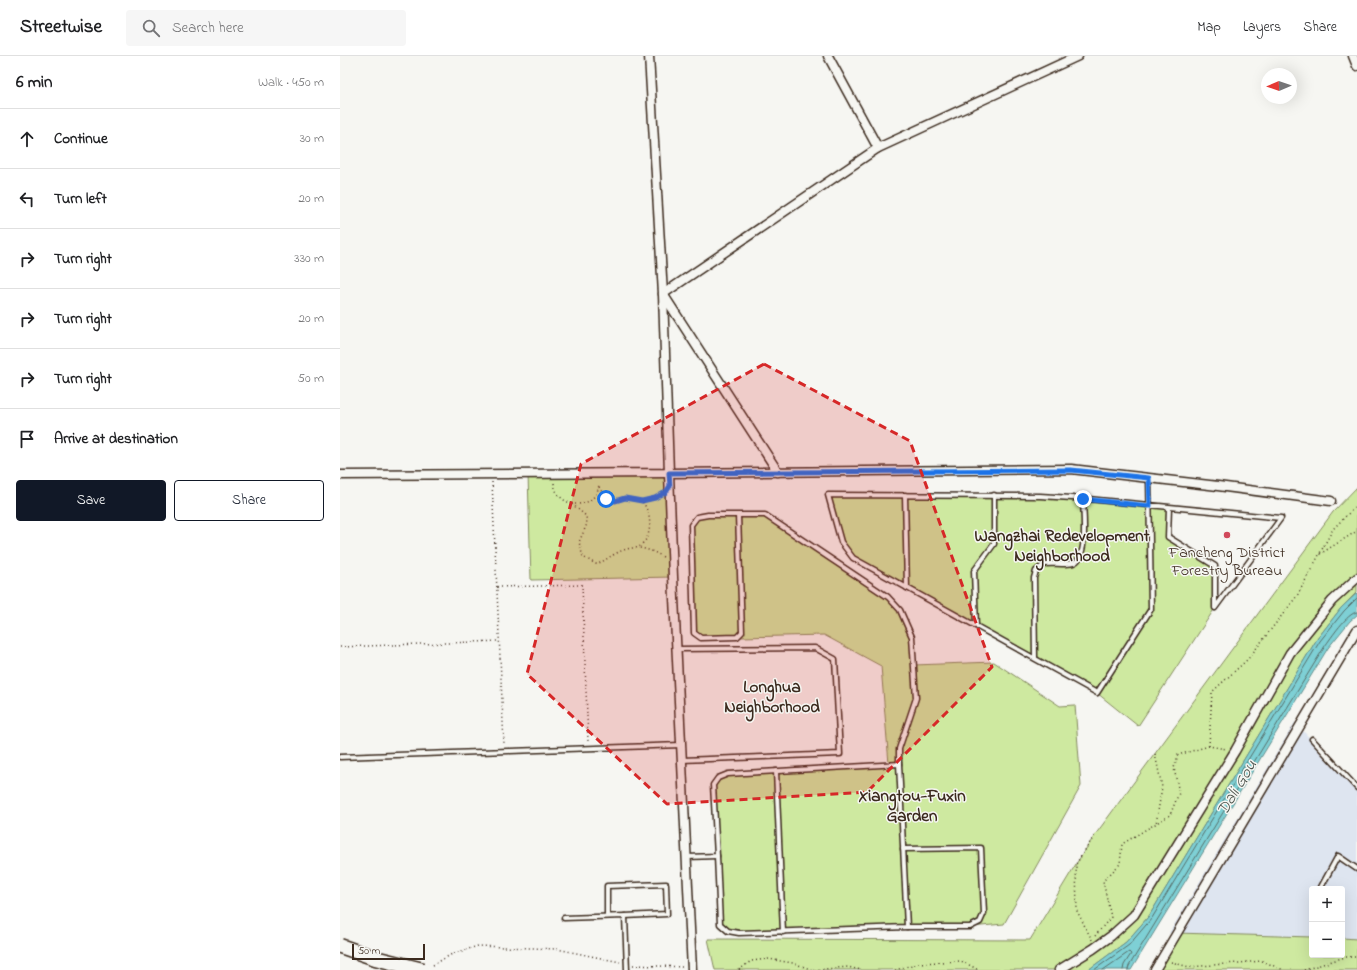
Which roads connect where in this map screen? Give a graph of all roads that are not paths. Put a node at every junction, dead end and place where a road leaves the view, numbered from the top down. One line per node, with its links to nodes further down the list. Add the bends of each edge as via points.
1 (649, 56): 7 (street)
2 (828, 56): 6 (street)
3 (1078, 56): 6 (street)
4 (1353, 56): 5 (street)
5 (1357, 66)
6 (878, 148): 7 (street)
7 (663, 294): 8 (street); 9 (street)
8 (778, 472): 9 (street); 11 (street, via 1071,470)
9 (669, 473): 10 (street); 23 (street)
10 (340, 475)
11 (1149, 478): 15 (street); 16 (lane)
12 (905, 495): 13 (lane); 20 (lane); 20 (lane, via 828,495 841,542 853,558)
13 (994, 495): 14 (lane); 21 (lane, via 994,544 974,572)
14 (1083, 499): 16 (lane); 24 (lane, via 1083,548 1080,558 1074,563 1045,564 1036,571)
15 (1331, 501)
16 (1150, 506): 17 (lane); 24 (lane, via 1151,609 1097,693)
17 (1168, 508): 17 (lane, via 1266,517 1281,518 1215,608 1215,566 1168,537)
18 (738, 515): 18 (lane, via 742,632 737,637 701,638 694,633 691,525 697,516); 29 (lane, via 765,515 888,597 900,610 912,637 916,698 898,749)
19 (1357, 578): 46 (street, via 1332,601 1290,653 1235,751 1134,915 1111,936)
20 (907, 588): 21 (lane)
21 (976, 626): 24 (lane)
22 (1357, 630): 47 (street)
23 (676, 649): 26 (street); 28 (lane, via 815,648 835,659 840,754)
24 (1035, 658)
25 (1312, 739): 31 (lane)
26 (681, 746): 27 (lane); 28 (street)
27 (340, 757)
28 (682, 760): 34 (street)
29 (899, 764): 30 (lane); 32 (lane)
30 (776, 771): 33 (lane, via 728,774 718,778 713,785); 41 (lane)
31 (1357, 788)
32 (903, 849): 40 (lane); 40 (lane, via 981,848 984,913 980,922 970,927)
33 (717, 856): 34 (lane); 41 (lane, via 720,924 728,931 739,933)
34 (686, 857): 44 (street)
35 (1357, 869): 36 (lane, via 1338,856)
36 (1322, 886)
37 (607, 916): 38 (lane); 38 (lane, via 607,886 666,884 667,914); 39 (lane)
38 (625, 916): 45 (lane)
39 (564, 918)
40 (907, 927): 41 (lane)
41 (783, 932)
42 (340, 946): 43 (highway, bridge, via 375,958)
43 (425, 967)
44 (692, 969)
45 (627, 970)
46 (1059, 970)
47 (1155, 970)

